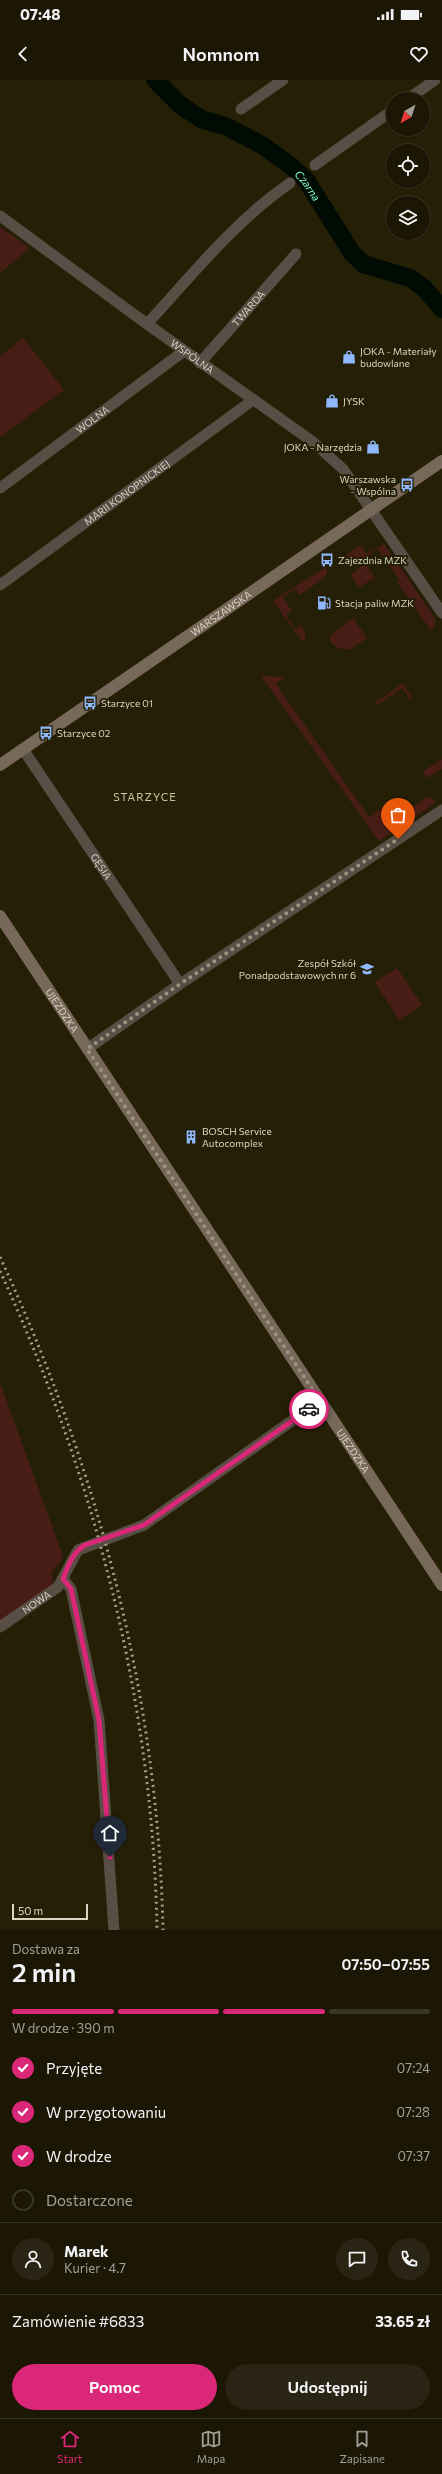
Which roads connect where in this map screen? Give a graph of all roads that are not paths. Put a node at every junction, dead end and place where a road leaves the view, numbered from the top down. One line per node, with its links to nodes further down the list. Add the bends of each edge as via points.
1 (283, 80): 4 (street)
2 (436, 80): 3 (street)
3 (418, 92)
4 (241, 109)
5 (386, 115): 6 (street)
6 (315, 165)
7 (290, 183): 10 (street, via 256,208)
8 (0, 216): 10 (street, WSPÓLNA)
9 (296, 254): 12 (street, TWARDA)
10 (146, 324): 11 (street, WSPÓLNA)
11 (184, 351): 12 (street, WSPÓLNA); 15 (street, WOLNA)
12 (200, 363): 13 (street, WSPÓLNA)
13 (253, 400): 16 (street, WSPÓLNA, via 333,459 343,469); 17 (street, MARII KONOPNICKIEJ)
14 (442, 460): 16 (main road, WARSZAWSKA)
15 (0, 488)
16 (371, 510): 18 (street, WSPÓLNA); 19 (main road, WARSZAWSKA)
17 (0, 585)
18 (442, 613)
19 (23, 749): 20 (main road, WARSZAWSKA); 23 (street, GĘSIA)
20 (0, 765)
21 (442, 810): 23 (street)
22 (0, 916): 24 (main road, UJEZDZKA)
23 (180, 984): 24 (street)
24 (87, 1049): 25 (main road, UJEZDZKA)
25 (320, 1401): 26 (street, NOWA, via 144,1525 78,1550); 27 (main road, UJEZDZKA)
26 (63, 1579): 28 (street, NOWA, via 58,1587); 29 (street, via 71,1589 99,1720)
27 (441, 1581)
28 (0, 1627)
29 (114, 1930)

